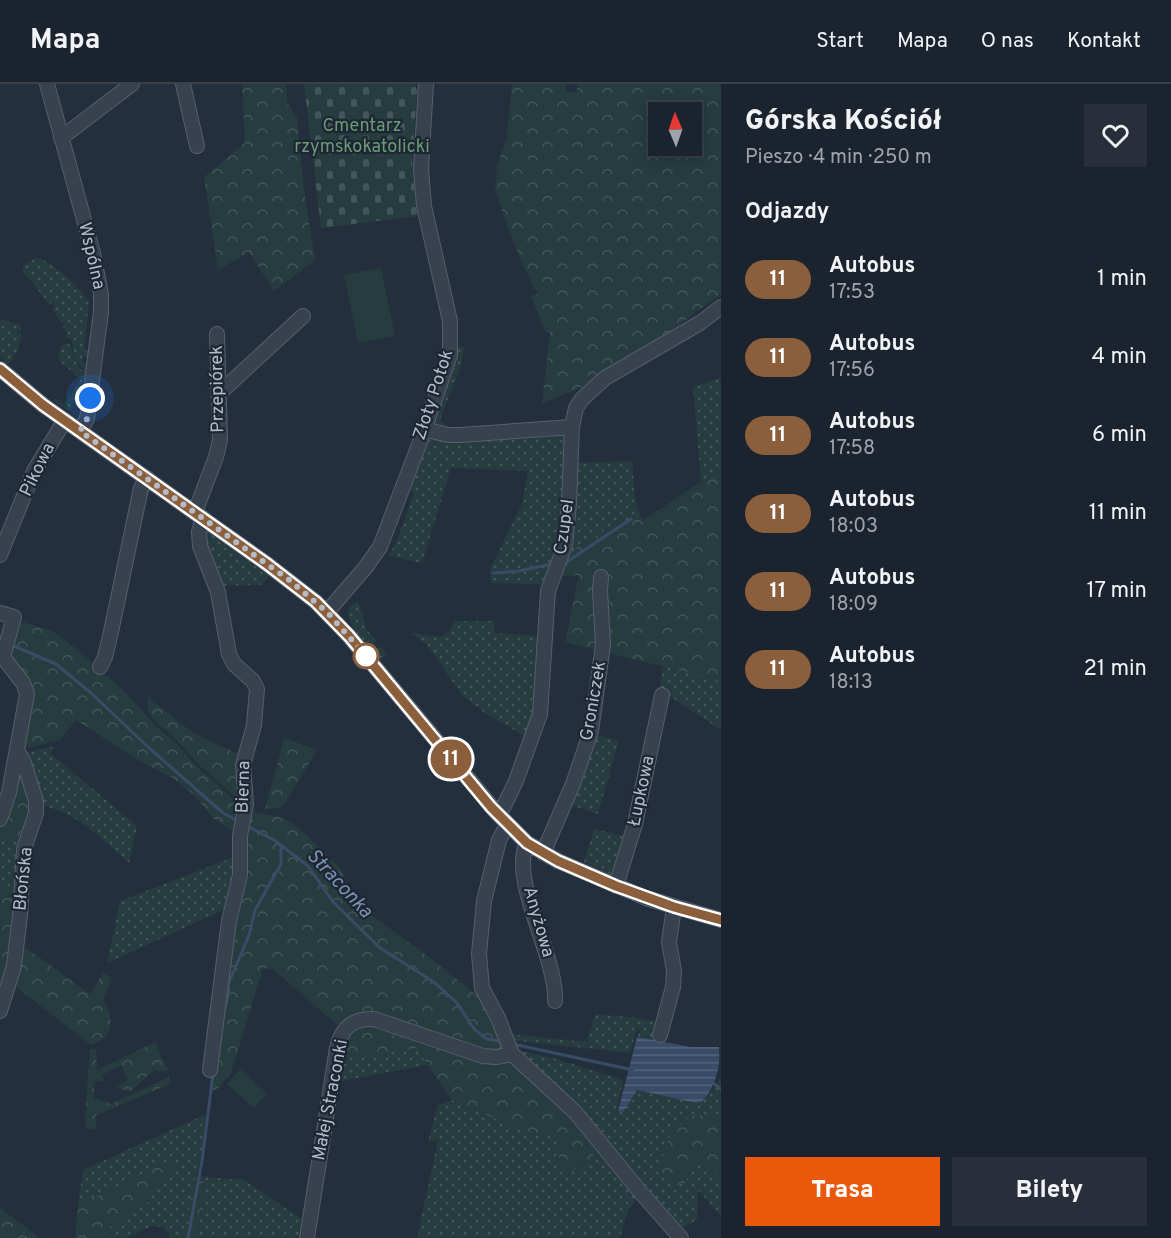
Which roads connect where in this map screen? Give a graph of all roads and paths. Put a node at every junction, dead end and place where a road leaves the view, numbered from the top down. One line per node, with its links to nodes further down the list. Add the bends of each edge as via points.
1 (47, 84): 5 (street, Wspólna)
2 (132, 84): 5 (street)
3 (183, 84): 6 (street)
4 (426, 84): 14 (street, Złoty Potok, via 421,169 424,206 451,331 448,365)
5 (61, 138): 15 (street, Wspólna, via 93,253 100,294 87,419)
6 (197, 146)
7 (721, 307): 13 (street, Czupel, via 595,385 578,403)
8 (303, 316): 11 (street)
9 (217, 334): 11 (street, Przepiórek)
10 (0, 369): 12 (street)
11 (219, 391): 17 (street, Przepiórek, via 219,447)
12 (65, 420): 15 (street); 18 (street, Pikowa, via 34,471)
13 (572, 427): 14 (street, via 460,435); 25 (street, Czupel, via 567,531 548,591 540,714 516,781)
14 (424, 429): 20 (street, Złoty Potok, via 380,547)
15 (80, 431): 16 (street)
16 (147, 478): 17 (street); 22 (street, via 141,488 111,633)
17 (199, 515): 20 (street); 37 (street, Bierna, via 200,546 218,592 229,654 257,689 254,725 243,765 246,807 240,836 240,874 229,921)
18 (0, 555)
19 (602, 577): 29 (street, Groniczek, via 603,645 591,731)
20 (327, 612): 25 (street)
21 (0, 613): 24 (street, via 14,617 3,657 27,694)
22 (100, 667)
23 (662, 695): 30 (street, Łupkowa, via 635,824)
24 (17, 750): 26 (street); 34 (street, Błońska, via 36,801 36,813 24,849 14,966)
25 (497, 813): 27 (street)
26 (0, 819)
27 (507, 825): 28 (street); 36 (street, via 487,885 479,954 482,988)
28 (527, 843): 29 (street); 33 (street, Anyżowa, via 522,862 551,968)
29 (543, 853): 30 (street)
30 (616, 886): 31 (street)
31 (674, 907): 32 (street); 35 (street, via 669,942 673,987)
32 (721, 920)
33 (555, 1001)
34 (0, 1011)
35 (660, 1035)
36 (511, 1052): 38 (street, Małej Straconki, via 483,1056 374,1019 356,1021 346,1027 337,1048); 39 (street, via 575,1112)
37 (210, 1070)
38 (306, 1238)
39 (681, 1238)

